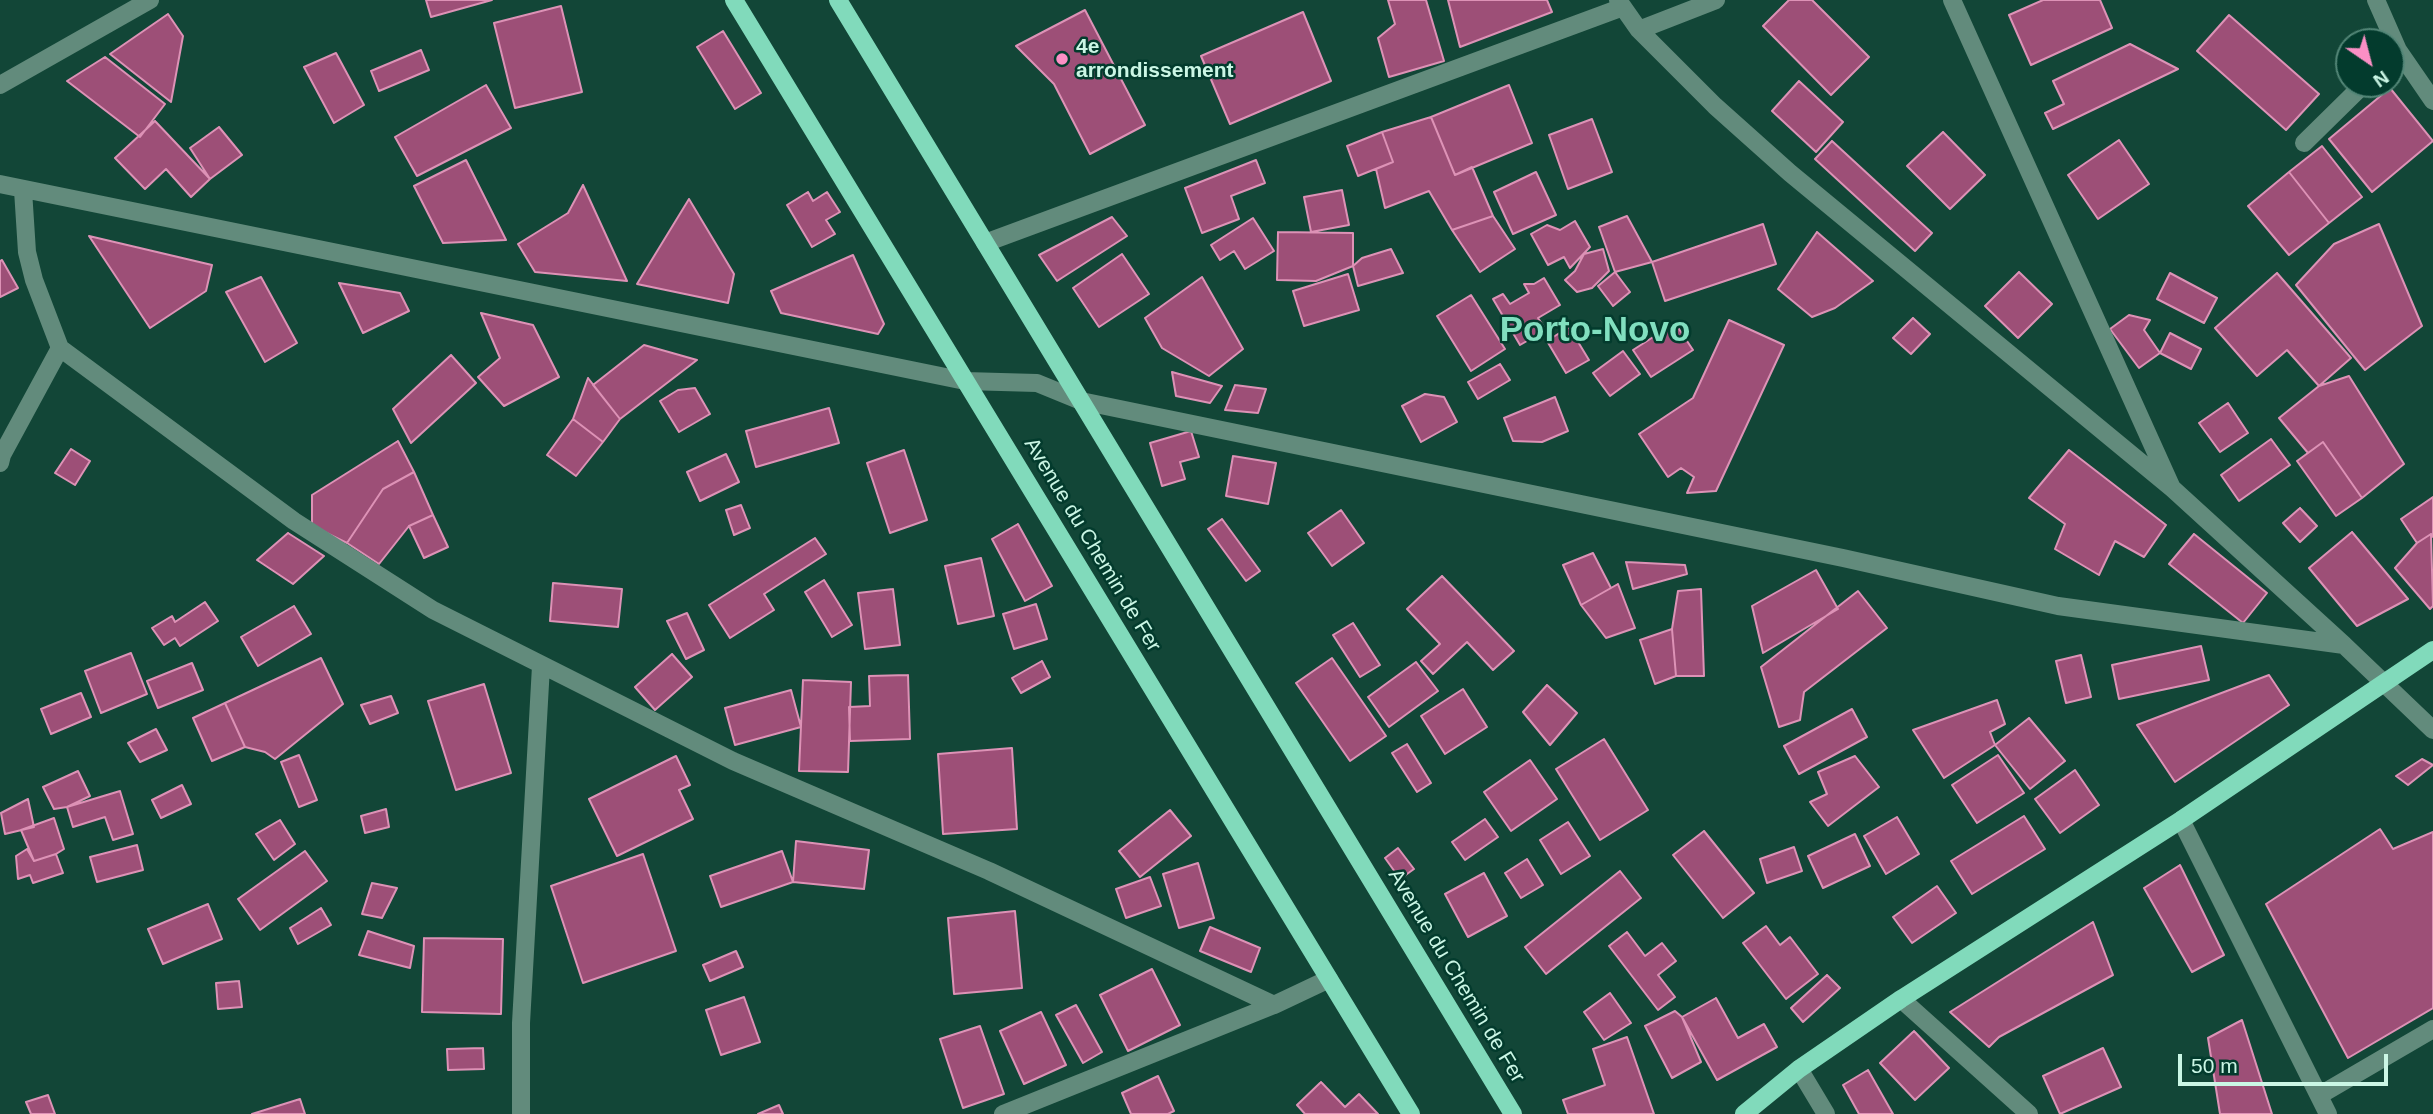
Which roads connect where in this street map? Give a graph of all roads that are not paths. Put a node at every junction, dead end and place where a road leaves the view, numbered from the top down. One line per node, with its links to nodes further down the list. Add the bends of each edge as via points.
1 (150, 0): 11 (street)
2 (734, 0): 19 (main road, Avenue du Chemin de Fer)
3 (838, 0): 17 (main road, Avenue du Chemin de Fer)
4 (1716, 0): 9 (street)
5 (1952, 0): 22 (street)
6 (2376, 0): 8 (street)
7 (1620, 3): 9 (street); 17 (street)
8 (2386, 28)
9 (1639, 30): 22 (street, via 1790,173)
10 (2405, 67): 13 (street)
11 (0, 85)
12 (2350, 98): 14 (street)
13 (2433, 101)
14 (2304, 143)
15 (0, 184): 16 (street)
16 (23, 190): 18 (street, via 27,252); 19 (street)
17 (985, 243): 20 (main road, Avenue du Chemin de Fer)
18 (60, 348): 21 (street); 25 (street, via 294,521 433,610)
19 (965, 381): 20 (street, via 1037,383); 29 (main road, Avenue du Chemin de Fer)
20 (1081, 401): 23 (street, via 2058,606); 38 (main road, Avenue du Chemin de Fer)
21 (1, 458)
22 (2173, 489): 23 (street)
23 (2344, 645): 26 (street)
24 (2433, 650): 26 (main road)
25 (541, 666): 31 (street, via 733,761 989,871); 35 (street, via 521,1023)
26 (2383, 684): 27 (street); 28 (main road)
27 (2433, 730)
28 (2181, 820): 30 (main road); 34 (street)
29 (1329, 979): 31 (street); 37 (main road, Avenue du Chemin de Fer)
30 (1900, 999): 33 (main road); 41 (street)
31 (1274, 1005): 36 (street)
32 (2433, 1029): 34 (street)
33 (1799, 1069): 39 (main road); 40 (street)
34 (2320, 1095): 42 (street)
35 (521, 1114)
36 (1003, 1114)
37 (1412, 1114)
38 (1513, 1114)
39 (1744, 1114)
40 (1826, 1114)
41 (2029, 1114)
42 (2328, 1114)

